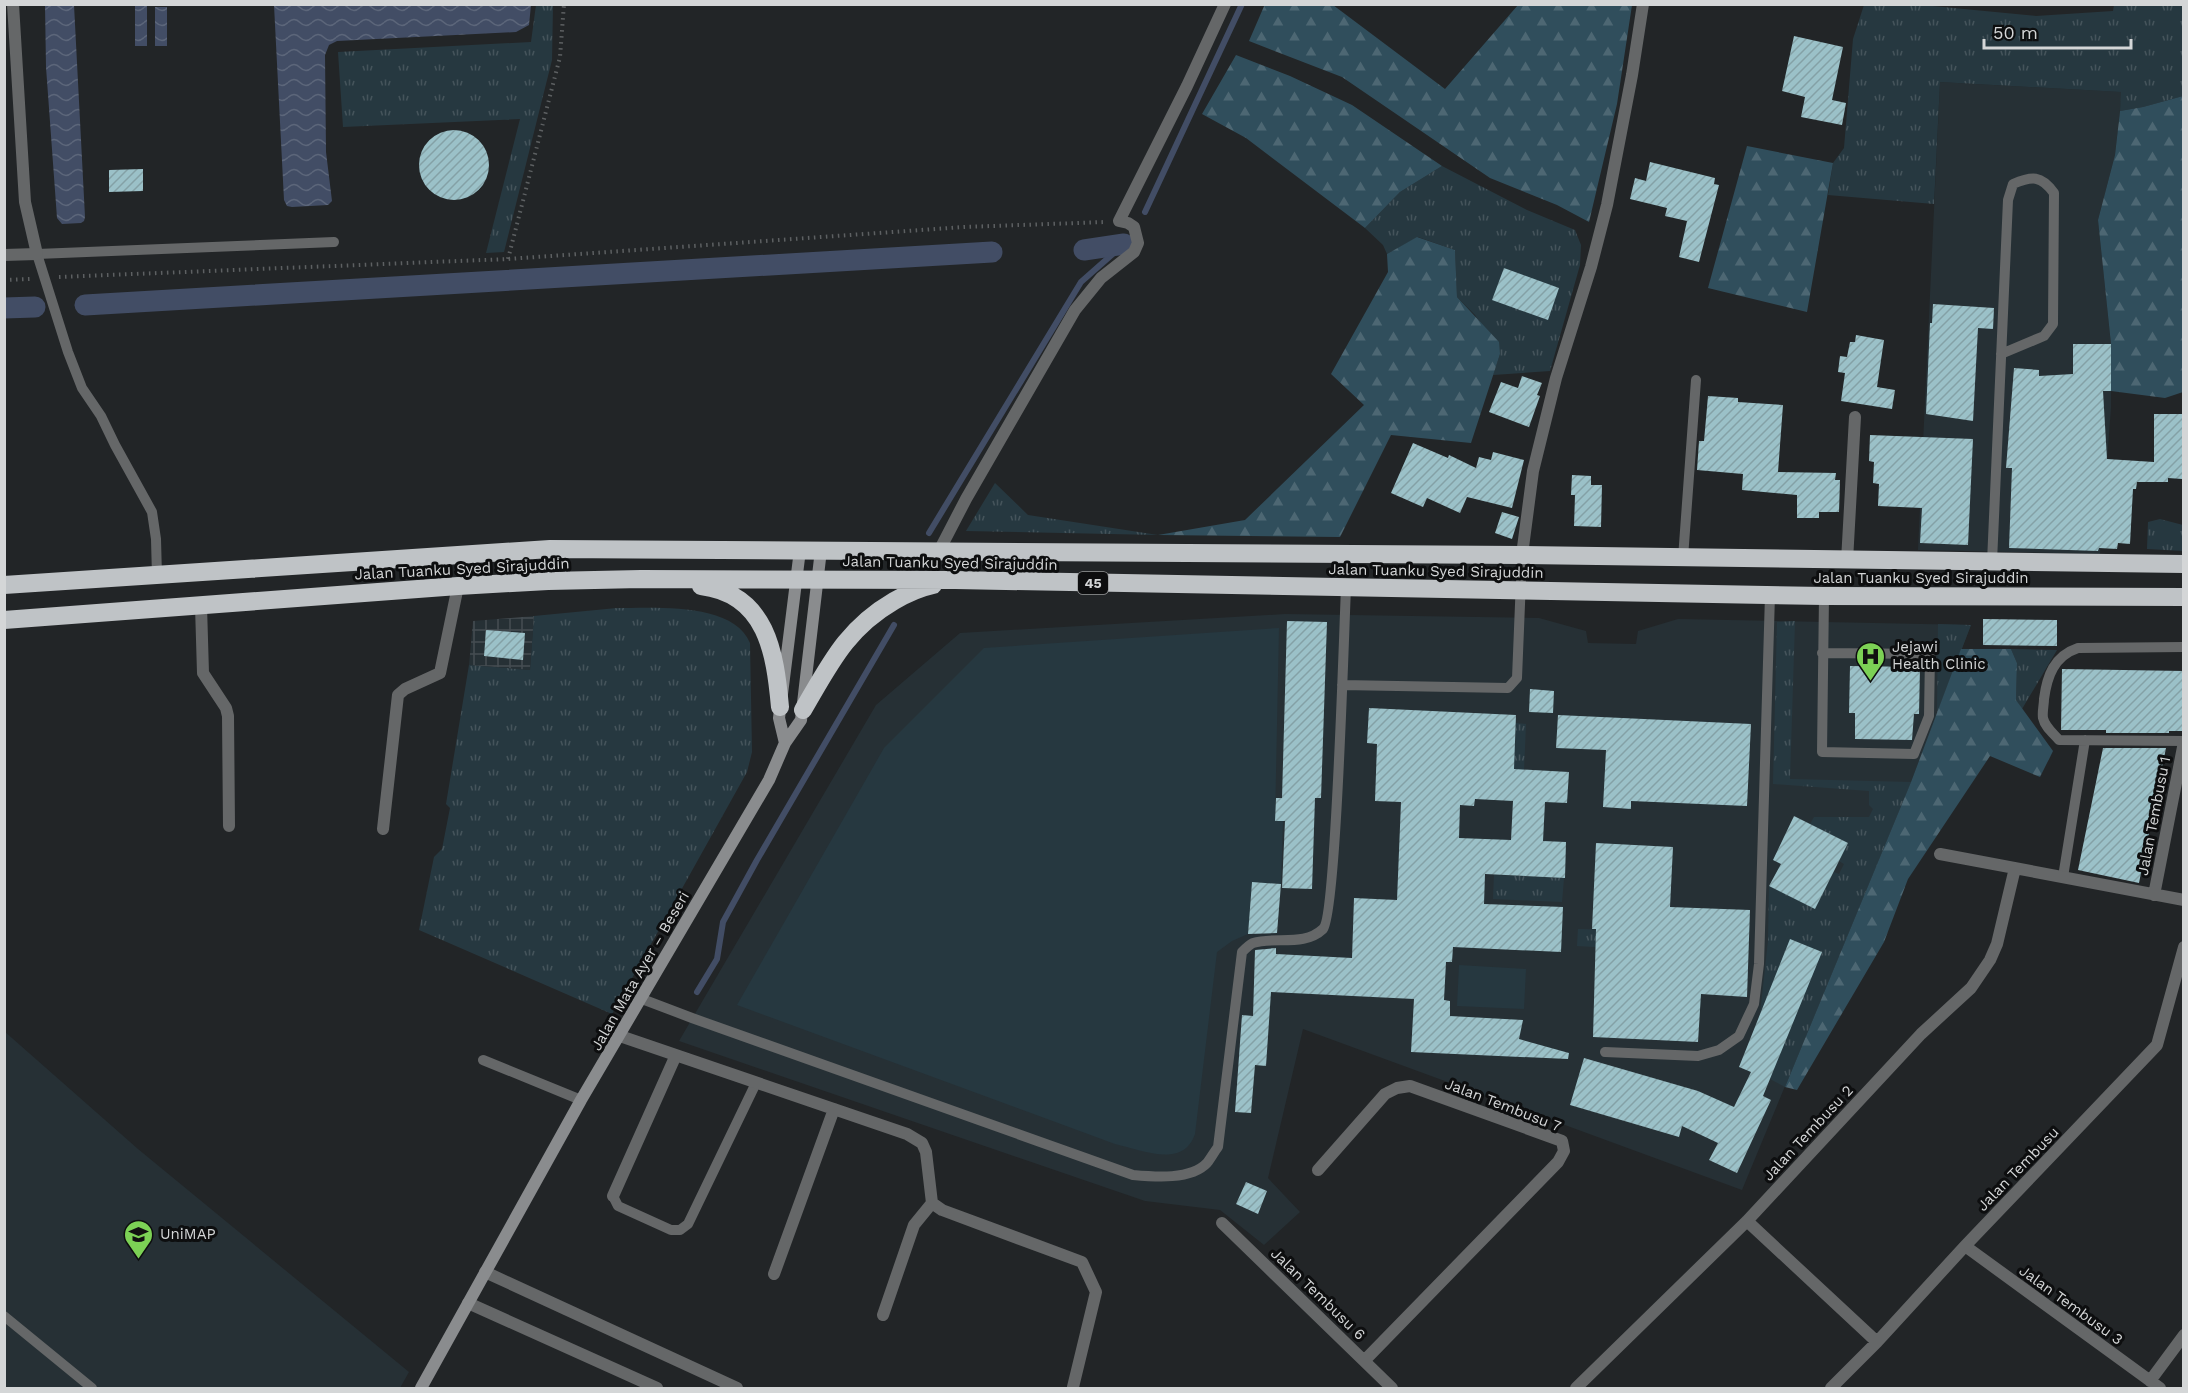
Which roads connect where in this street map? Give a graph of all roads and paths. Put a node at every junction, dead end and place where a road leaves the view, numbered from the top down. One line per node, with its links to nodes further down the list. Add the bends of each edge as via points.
1 (13, 4): 5 (street)
2 (564, 4): 11 (path, via 560,57)
3 (1225, 4): 7 (street)
4 (1643, 4): 20 (street, via 1607,205 1533,471)
5 (18, 85): 6 (street); 9 (street, via 26,202)
6 (4, 86)
7 (1119, 221): 11 (path, via 964,226); 19 (street, via 1134,227 1138,243 1134,252 1101,278 1075,310)
8 (334, 242): 9 (lane)
9 (37, 254): 10 (street); 12 (lane)
10 (4, 255)
11 (508, 259): 12 (path)
12 (46, 278): 13 (path); 26 (lane, via 82,388 152,512)
13 (4, 280)
14 (2001, 354): 14 (lane, via 2044,336 2054,324 2054,193 2046,182 2030,177 2013,184 2008,200); 24 (lane)
15 (1696, 380): 21 (lane)
16 (1855, 417): 23 (street)
17 (821, 549): 18 (highway, Jalan Tuanku Syed Sirajuddin / 45); 19 (highway, Jalan Tuanku Syed Sirajuddin / 45); 29 (main road, Jalan Mata Ayer – Beseri)
18 (800, 550): 22 (highway, Jalan Tuanku Syed Sirajuddin / 45, via 550,549); 28 (main road)
19 (939, 551): 20 (highway, Jalan Tuanku Syed Sirajuddin / 45)
20 (1522, 555): 21 (highway, Jalan Tuanku Syed Sirajuddin / 45); 35 (lane)
21 (1683, 558): 23 (highway, Jalan Tuanku Syed Sirajuddin / 45)
22 (388, 560): 26 (highway, Jalan Tuanku Syed Sirajuddin / 45); 34 (highway)
23 (1847, 561): 24 (highway, Jalan Tuanku Syed Sirajuddin / 45)
24 (1992, 562): 25 (highway, Jalan Tuanku Syed Sirajuddin / 45)
25 (2184, 564)
26 (157, 576): 31 (highway, Jalan Tuanku Syed Sirajuddin / 45)
27 (641, 579): 28 (highway, Jalan Tuanku Syed Sirajuddin / 45); 32 (highway, Jalan Tuanku Syed Sirajuddin / 45); 44 (highway, via 713,588 742,603 770,642)
28 (797, 579): 29 (highway, Jalan Tuanku Syed Sirajuddin / 45); 44 (main road)
29 (819, 579): 30 (highway, Jalan Tuanku Syed Sirajuddin / 45); 45 (main road, Jalan Mata Ayer – Beseri)
30 (955, 580): 33 (highway, Jalan Tuanku Syed Sirajuddin / 45); 45 (highway, via 923,587 874,613 835,654)
31 (4, 585)
32 (458, 586): 34 (highway, Jalan Tuanku Syed Sirajuddin / 45); 50 (street, via 440,673 398,695)
33 (1346, 588): 35 (highway, Jalan Tuanku Syed Sirajuddin / 45); 43 (lane)
34 (390, 591): 39 (highway, Jalan Tuanku Syed Sirajuddin / 45)
35 (1520, 591): 36 (highway, Jalan Tuanku Syed Sirajuddin / 45); 43 (lane, via 1517,678 1508,688)
36 (1770, 595): 37 (highway, Jalan Tuanku Syed Sirajuddin / 45); 59 (lane, via 1759,964 1754,1004 1739,1036 1719,1050 1698,1056)
37 (1824, 596): 38 (highway, Jalan Tuanku Syed Sirajuddin / 45); 42 (lane)
38 (2184, 597)
39 (201, 606): 40 (highway, Jalan Tuanku Syed Sirajuddin / 45); 49 (street, via 203,673 228,716)
40 (4, 620)
41 (2184, 647): 46 (lane, via 2069,651 2047,679 2042,717 2060,740)
42 (1822, 653): 42 (lane, via 1822,752 1914,754 1929,716 1930,654)
43 (1342, 685): 57 (lane, via 1335,838 1325,928 1310,938 1252,944 1242,952 1218,1147 1205,1164 1184,1174 1159,1178 1133,1175)
44 (780, 707): 48 (main road)
45 (803, 710): 48 (main road, Jalan Mata Ayer – Beseri, via 801,720)
46 (2085, 740): 47 (lane); 53 (lane)
47 (2184, 742): 54 (street, Jalan Tembusu 1)
48 (785, 743): 57 (main road, Jalan Mata Ayer – Beseri, via 769,780)
49 (229, 826)
50 (383, 829)
51 (1940, 854): 52 (street)
52 (2015, 868): 53 (street); 68 (street, Jalan Tembusu 2, via 1997,944 1971,988 1921,1034)
53 (2063, 877): 54 (street)
54 (2154, 895): 55 (street)
55 (2184, 900)
56 (2184, 947): 70 (street, Jalan Tembusu, via 2157,1045)
57 (642, 999): 58 (main road, Jalan Mata Ayer – Beseri)
58 (620, 1036): 60 (street); 63 (main road, Jalan Mata Ayer – Beseri)
59 (1605, 1052)
60 (676, 1055): 62 (street); 66 (street)
61 (483, 1060): 63 (lane)
62 (756, 1083): 64 (street); 66 (lane, via 688,1224 671,1230 618,1206)
63 (581, 1100): 71 (main road, Jalan Mata Ayer – Beseri)
64 (834, 1109): 67 (street, via 922,1143); 72 (street)
65 (1318, 1170): 78 (street, Jalan Tembusu 7, via 1385,1094 1410,1086 1562,1141 1564,1151 1558,1162)
66 (613, 1196)
67 (932, 1203): 74 (street, via 914,1225); 80 (street, via 1082,1262 1096,1292)
68 (1747, 1221): 77 (street); 86 (street, Jalan Tembusu 2)
69 (1222, 1223): 78 (street, Jalan Tembusu 6)
70 (1965, 1246): 77 (street, Jalan Tembusu); 79 (street, Jalan Tembusu 3)
71 (485, 1272): 73 (main road, Jalan Mata Ayer – Beseri); 84 (street)
72 (774, 1274)
73 (468, 1303): 82 (main road, Jalan Mata Ayer – Beseri); 83 (street)
74 (884, 1316)
75 (4, 1317): 81 (lane)
76 (2184, 1335): 79 (street)
77 (1877, 1342): 87 (street, Jalan Tembusu)
78 (1365, 1360): 85 (street, Jalan Tembusu 6)
79 (2155, 1385)
80 (1073, 1387)
81 (92, 1389)
82 (421, 1389)
83 (657, 1389)
84 (737, 1389)
85 (1392, 1389)
86 (1576, 1389)
87 (1831, 1389)

